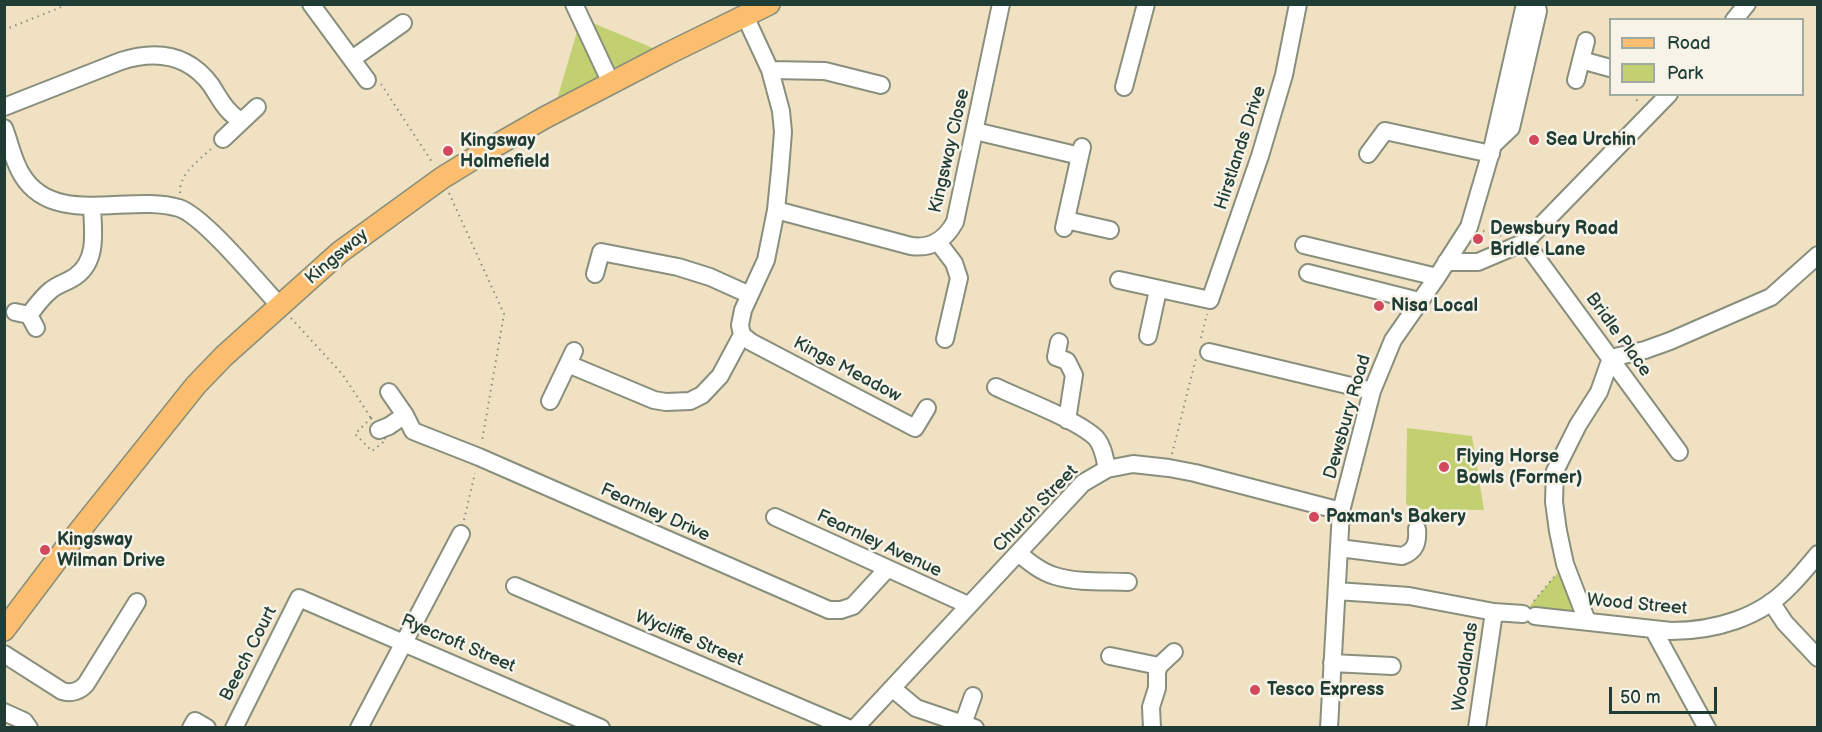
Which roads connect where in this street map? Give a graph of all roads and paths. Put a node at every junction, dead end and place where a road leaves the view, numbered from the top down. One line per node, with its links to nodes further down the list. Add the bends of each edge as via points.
1 (69, 4): 14 (path)
2 (311, 4): 16 (street)
3 (574, 4): 22 (street)
4 (769, 4): 11 (main road, Kingsway)
5 (1001, 4): 30 (street, Kingsway Close)
6 (1146, 4): 24 (street)
7 (1298, 4): 51 (street, Hirstlands Drive, via 1284,75 1260,156)
8 (1525, 4): 32 (street, Dewsbury Road)
9 (1536, 4): 32 (street, via 1538,10 1511,128)
10 (1747, 4): 12 (street)
11 (745, 16): 19 (street); 22 (main road, Kingsway)
12 (1736, 18)
13 (403, 23): 16 (street)
14 (4, 30)
15 (1586, 41): 17 (street)
16 (352, 59): 20 (street)
17 (1581, 60): 18 (street); 21 (street)
18 (1609, 67)
19 (770, 70): 23 (street, via 825,71); 37 (street, via 783,132)
20 (367, 80): 34 (path, via 374,73)
21 (1576, 80)
22 (611, 83): 34 (main road, Kingsway)
23 (881, 85)
24 (1124, 87)
25 (1667, 96): 41 (street)
26 (4, 107): 28 (street, via 121,61 155,55 175,58 195,69)
27 (257, 107): 28 (street)
28 (241, 121): 31 (street)
29 (4, 128): 35 (street, via 21,175 30,186 56,202)
30 (975, 131): 39 (street, via 1081,151 1065,224); 40 (street, Kingsway Close, via 955,222)
31 (223, 139): 36 (path, via 190,168 179,184)
32 (1492, 149): 33 (street, via 1385,130); 38 (street, Dewsbury Road)
33 (1368, 153)
34 (442, 178): 53 (main road, Kingsway, via 340,252); 70 (path, via 504,314)
35 (92, 207): 36 (street, via 149,203); 54 (street, via 94,240 85,267 53,288)
36 (180, 208): 53 (street, via 208,229)
37 (776, 210): 40 (street, via 911,246); 50 (street, via 766,260)
38 (1468, 227): 41 (path); 44 (street, Dewsbury Road)
39 (1110, 230)
40 (938, 242): 57 (street, via 954,263 959,278)
41 (1525, 242): 44 (street, via 1478,262); 60 (street, Bridle Place)
42 (1304, 245): 47 (street)
43 (1818, 255): 60 (street, via 1771,297 1670,341)
44 (1446, 262): 47 (street, Dewsbury Road)
45 (1308, 273): 52 (street)
46 (595, 274): 50 (street, via 601,252 678,267)
47 (1437, 277): 52 (street, Dewsbury Road)
48 (1119, 280): 49 (street)
49 (1158, 290): 51 (street); 56 (street)
50 (750, 295): 55 (street, via 743,310)
51 (1210, 300): 59 (path)
52 (1419, 301): 62 (street, Dewsbury Road, via 1393,340)
53 (280, 306): 68 (path, via 343,375); 93 (main road, Kingsway, via 196,385)
54 (27, 318)
55 (742, 335): 64 (street, via 720,376 690,401 654,400 571,357); 65 (street, Kings Meadow, via 915,428)
56 (1148, 336)
57 (945, 339)
58 (1059, 342): 67 (street, via 1056,357 1067,361 1074,375)
59 (1202, 351): 62 (street); 71 (path)
60 (1611, 358): 69 (street, Bridle Place); 80 (street, via 1599,392 1555,471 1554,502)
61 (996, 387): 67 (street)
62 (1372, 391): 73 (street, Dewsbury Road)
63 (388, 392): 66 (street, Fearnley Drive)
64 (550, 401)
65 (927, 408)
66 (405, 415): 68 (street); 70 (street, Fearnley Drive, via 413,430)
67 (1067, 420): 72 (street, via 1098,440)
68 (375, 424)
69 (1679, 452)
70 (479, 457): 76 (path); 81 (street, Fearnley Drive, via 829,610 853,606)
71 (1169, 468): 72 (street, Church Street, via 1133,464); 73 (street, Church Street)
72 (1107, 469): 78 (street, Church Street, via 1083,483)
73 (1341, 511): 77 (street, Dewsbury Road)
74 (775, 517): 81 (street, Fearnley Avenue)
75 (1417, 529): 77 (street, via 1415,547 1402,556)
76 (461, 534): 94 (street)
77 (1339, 548): 84 (street, Dewsbury Road)
78 (1018, 553): 82 (street, via 1053,576); 88 (street, Church Street)
79 (1818, 554): 87 (street, Wood Street)
80 (1565, 564): 90 (path); 91 (street)
81 (887, 569): 88 (street, Fearnley Avenue)
82 (1128, 582)
83 (515, 586): 112 (street, Wycliffe Street)
84 (1337, 591): 89 (street, Wood Street, via 1409,596); 99 (street, Dewsbury Road)
85 (299, 598): 94 (street, Ryecroft Street); 109 (street, Beech Court)
86 (137, 602): 96 (street, via 86,684 77,691 62,691)
87 (1771, 602): 92 (street, Wood Street, via 1727,624 1690,631); 98 (street)
88 (968, 605): 102 (street, Church Street)
89 (1494, 612): 90 (street, Wood Street); 116 (street, Woodlands)
90 (1529, 615): 91 (street, Wood Street)
91 (1587, 621): 92 (street, Wood Street)
92 (1653, 629): 117 (street)
93 (5, 630)
94 (404, 642): 110 (street); 111 (street, Ryecroft Street)
95 (1174, 652): 100 (street)
96 (4, 654)
97 (1110, 656): 100 (street)
98 (1818, 658)
99 (1332, 663): 101 (street); 115 (street, Dewsbury Road)
100 (1159, 666): 114 (street, via 1151,706)
101 (1392, 666)
102 (892, 688): 105 (street, via 916,708); 113 (street, Church Street)
103 (973, 696): 105 (street)
104 (4, 712): 106 (street, via 24,721)
105 (969, 726)
106 (29, 728)
107 (191, 728): 108 (street, via 195,721)
108 (207, 728)
109 (234, 728)
110 (359, 728)
111 (601, 728)
112 (848, 728)
113 (855, 728)
114 (1152, 728)
115 (1329, 728)
116 (1477, 728)
117 (1707, 728)

